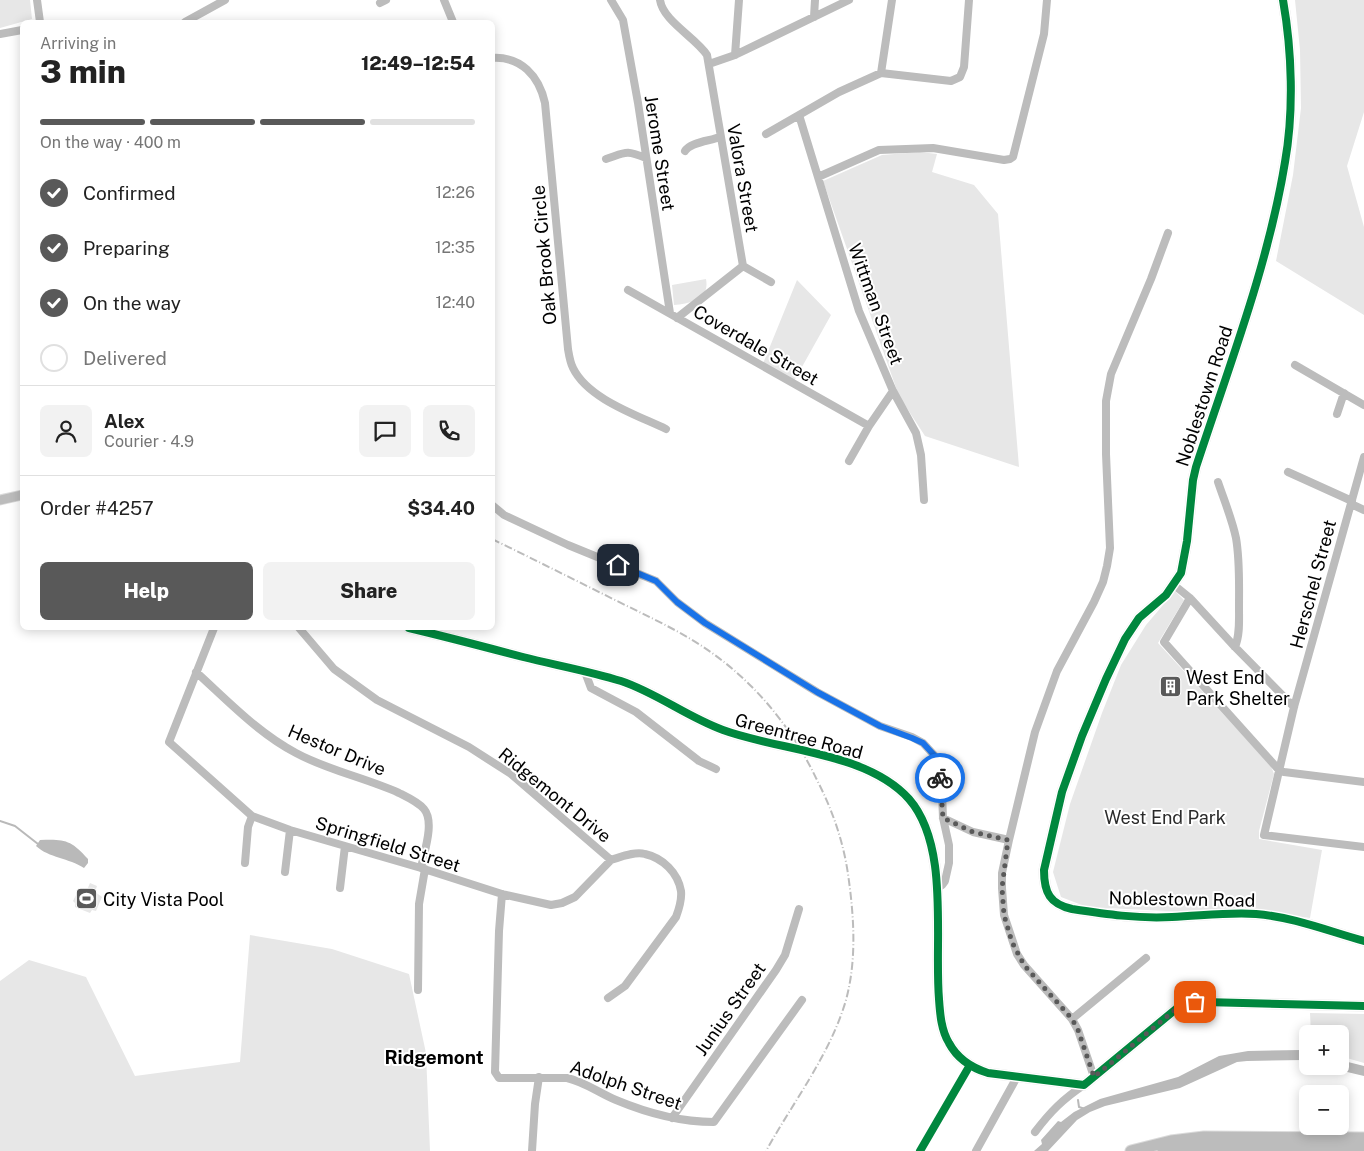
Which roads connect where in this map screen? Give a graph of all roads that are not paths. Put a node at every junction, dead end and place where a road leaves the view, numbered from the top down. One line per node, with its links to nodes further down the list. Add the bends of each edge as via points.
1 (225, 0): 15 (street)
2 (444, 0): 16 (street)
3 (611, 0): 27 (street, Jerome Street, via 623,20)
4 (660, 0): 21 (street, via 662,9 678,27 701,46)
5 (739, 0): 19 (street)
6 (815, 0): 13 (street)
7 (849, 0): 13 (street)
8 (892, 0): 22 (street)
9 (969, 0): 22 (street, via 964,67 960,77 951,81)
10 (1047, 0): 29 (street, via 1044,34 1010,159 934,148 879,150)
11 (1284, 0): 52 (main road, Noblestown Road, via 1290,101 1285,162 1264,257 1196,467 1184,562)
12 (40, 1): 14 (street)
13 (814, 17): 19 (street)
14 (40, 20)
15 (189, 20)
16 (452, 20)
17 (20, 30): 18 (street)
18 (0, 34)
19 (735, 55): 21 (street)
20 (495, 58): 41 (street, Oak Brook Circle, via 509,58 520,64 542,90 568,349 573,368 586,386 603,398)
21 (709, 64): 25 (street, Valora Street)
22 (881, 73): 23 (street)
23 (799, 115): 24 (street); 29 (street, Wittman Street)
24 (766, 134)
25 (720, 137): 26 (street, via 688,146); 31 (street, Valora Street)
26 (685, 151)
27 (646, 158): 28 (street, via 625,152); 34 (street, Jerome Street)
28 (606, 159)
29 (818, 177): 36 (street, Wittman Street, via 859,311)
30 (1168, 233): 67 (street, via 1110,374 1106,401 1106,454 1110,548 1105,574 1057,672 1035,732)
31 (743, 266): 32 (street); 34 (street)
32 (771, 282)
33 (628, 290): 34 (street, Coverdale Street)
34 (674, 316): 40 (street, Coverdale Street)
35 (1295, 365): 37 (street)
36 (893, 391): 40 (street); 48 (street, Wittman Street, via 916,434)
37 (1344, 393): 38 (street); 39 (street)
38 (1364, 405)
39 (1337, 414)
40 (869, 426): 43 (street)
41 (666, 429)
42 (1364, 457): 49 (street, Herschel Street)
43 (849, 461)
44 (1288, 472): 49 (street)
45 (1218, 482): 57 (street, via 1238,548 1238,640)
46 (20, 495): 47 (main road)
47 (0, 500)
48 (924, 500)
49 (1351, 503): 51 (street); 60 (street, Herschel Street)
50 (495, 508): 65 (street, via 504,515 656,581 705,623 769,662 880,726 923,743 934,755 938,770)
51 (1364, 510)
52 (1174, 585): 53 (street); 78 (main road, Noblestown Road, via 1138,618 1125,639 1082,736 1062,792 1046,864 1044,880 1048,893 1055,903 1072,909 1141,918 1257,914 1297,921)
53 (1190, 598): 57 (street); 62 (street, via 1164,642)
54 (213, 630): 58 (street)
55 (301, 630): 70 (street, Ridgemont Drive, via 334,668 377,700 469,747 511,774)
56 (417, 630): 59 (main road, Greentree Road)
57 (1235, 647): 60 (street)
58 (196, 672): 64 (street, Springfield Street, via 169,742); 72 (street, Hestor Drive, via 268,736 285,747 375,782 424,808 429,817 429,827)
59 (585, 672): 61 (street, via 591,688 636,712 699,761); 75 (main road, Greentree Road, via 622,682 722,730 844,762 888,782 906,796 922,817 929,835)
60 (1294, 708): 62 (street, Herschel Street)
61 (716, 769)
62 (1279, 770): 63 (street); 69 (street, Herschel Street, via 1264,835)
63 (1364, 782)
64 (252, 816): 66 (street, Springfield Street); 71 (street)
65 (943, 818): 67 (street, via 973,832); 75 (street, via 949,863 945,881)
66 (290, 830): 68 (street, Springfield Street); 73 (street)
67 (1008, 840): 84 (street, via 1002,888 1010,936 1024,965)
68 (346, 846): 72 (street, Springfield Street); 74 (street)
69 (1364, 847)
70 (611, 860): 76 (street, Springfield Street, via 575,897 562,903); 81 (street, Ridgemont Drive, via 644,853 671,869 681,891 676,918 625,986)
71 (245, 863)
72 (422, 869): 76 (street, Springfield Street); 80 (street, Hestor Drive)
73 (286, 872)
74 (340, 888)
75 (936, 888): 85 (main road, Greentree Road, via 937,977 943,1030 954,1051)
76 (502, 894): 86 (street, Adolph Street, via 495,1072 499,1078)
77 (799, 909): 90 (street, Junius Street, via 785,955 776,970)
78 (1364, 941)
79 (1146, 958): 84 (street)
80 (418, 990)
81 (608, 998)
82 (802, 1000): 90 (street, Adolph Street, via 714,1122)
83 (1364, 1006): 88 (main road, via 1187,1004 1176,1009)
84 (1072, 1019): 88 (street)
85 (970, 1065): 87 (main road, Greentree Road, via 988,1073); 95 (street)
86 (539, 1077): 90 (street, Adolph Street, via 577,1080 616,1100); 94 (street)
87 (1017, 1077): 89 (main road, Greentree Road); 96 (street)
88 (1094, 1077): 89 (main road)
89 (1084, 1085): 91 (street, via 1065,1097)
90 (672, 1118)
91 (1035, 1132)
92 (1364, 1138): 97 (highway, via 1204,1137)
93 (1364, 1147): 98 (highway, via 1222,1146)
94 (532, 1151)
95 (920, 1151)
96 (976, 1151)
97 (1131, 1151)
98 (1163, 1151)

